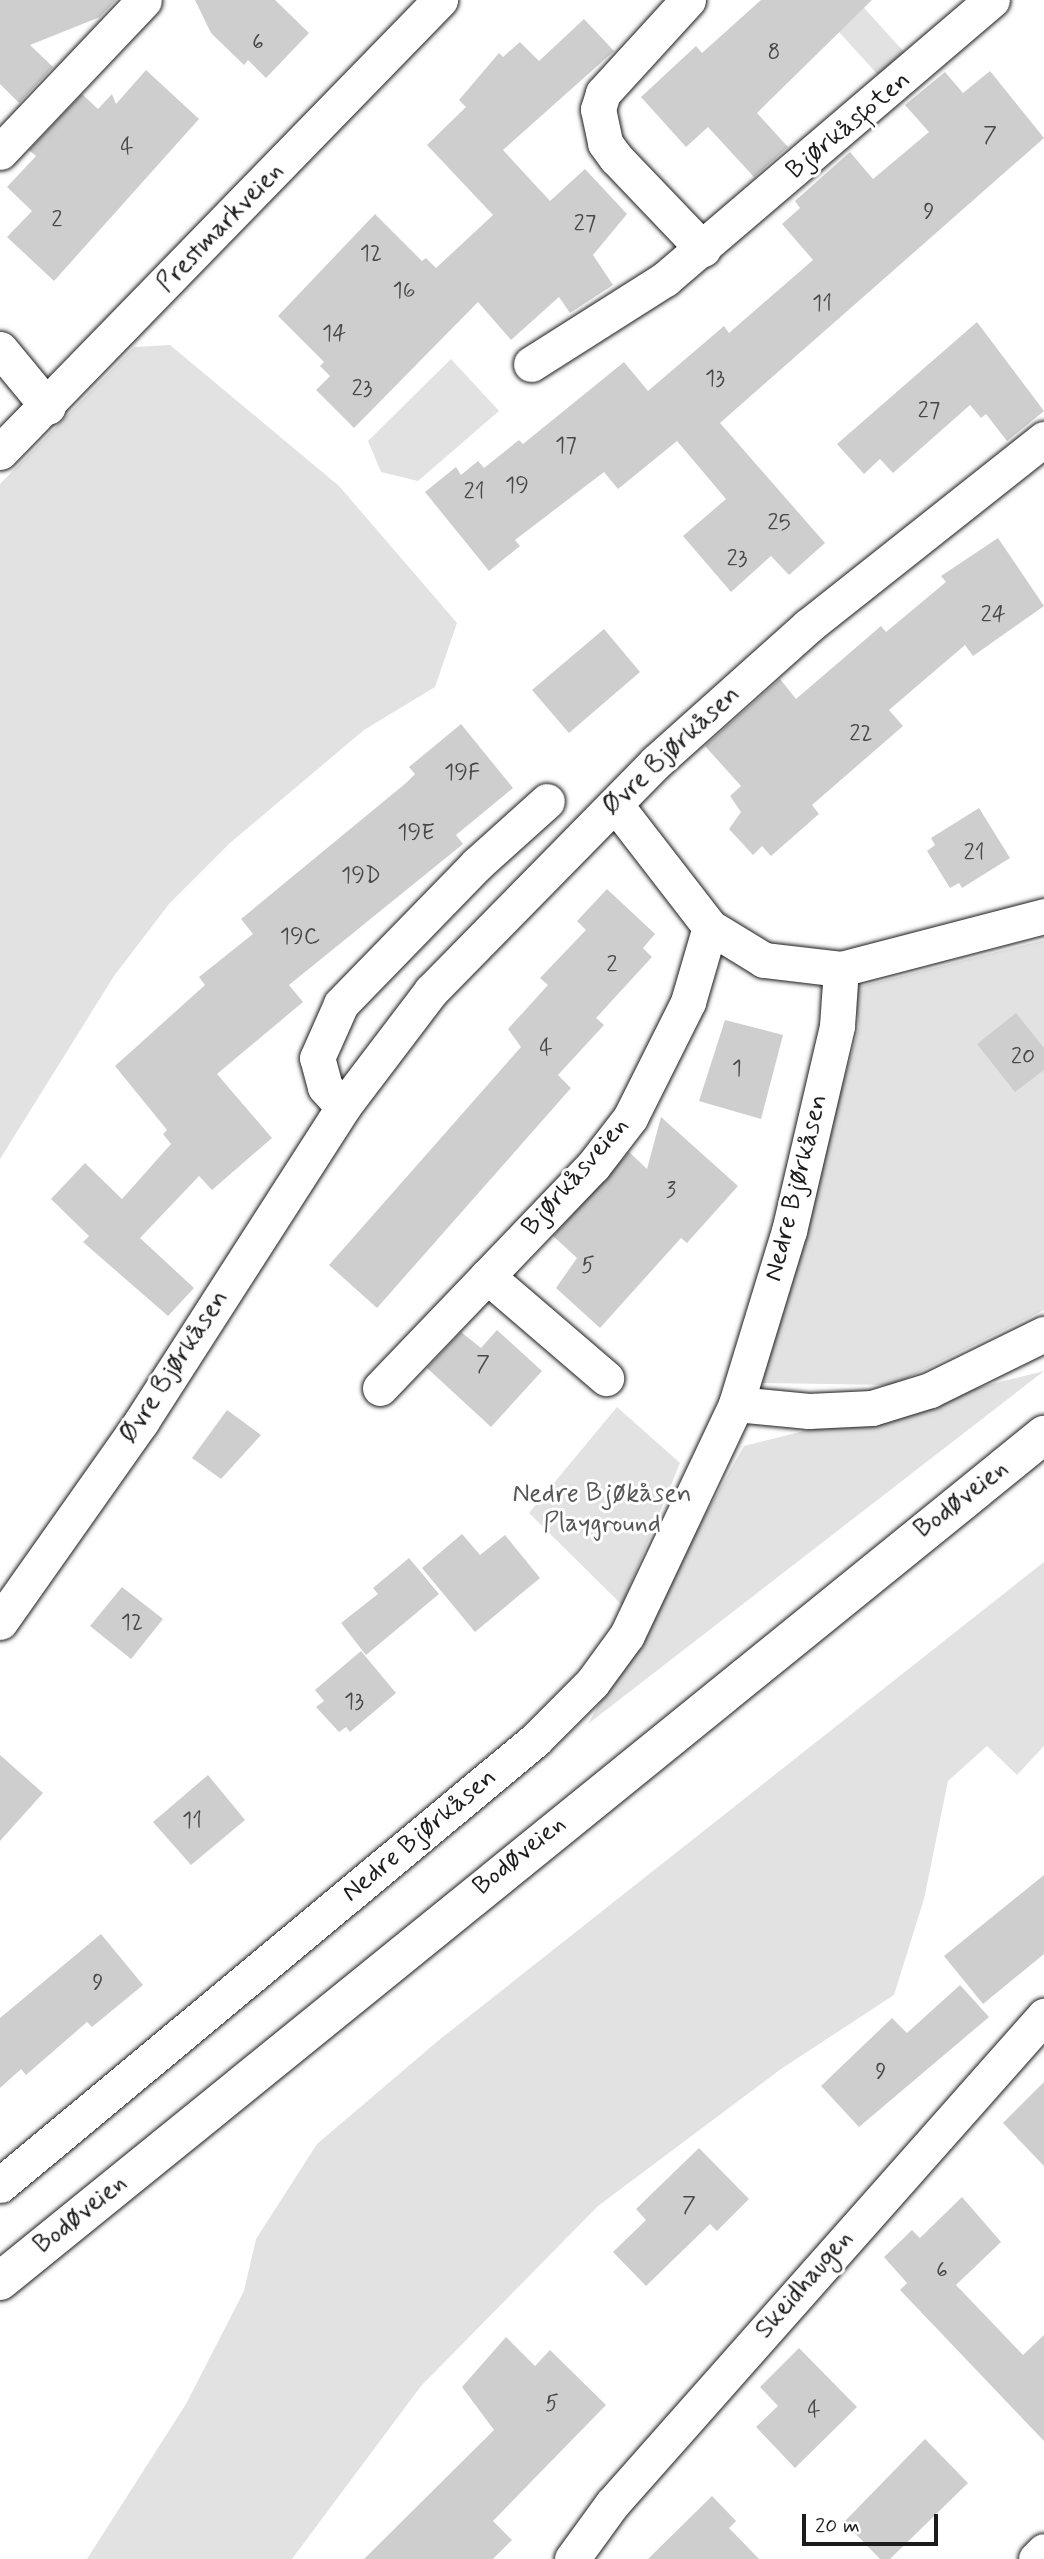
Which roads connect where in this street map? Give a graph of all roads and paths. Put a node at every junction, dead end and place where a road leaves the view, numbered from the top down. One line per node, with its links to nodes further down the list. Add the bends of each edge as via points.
1 (144, 0): 5 (street)
2 (440, 0): 9 (street, Prestmarkveien)
3 (688, 0): 6 (street, via 603,93 598,109 602,135 616,158)
4 (992, 0): 6 (street, Bjørkåsfoten)
5 (0, 152)
6 (703, 248): 8 (street, Bjørkåsfoten, via 581,337)
7 (0, 349): 9 (street)
8 (531, 365)
9 (48, 407): 11 (street, Prestmarkveien)
10 (1044, 439): 13 (street, Øvre Bjørkåsen, via 808,626)
11 (0, 452)
12 (547, 801): 17 (street, via 477,864 341,1004 317,1058 325,1087)
13 (615, 804): 15 (street); 17 (street, Øvre Bjørkåsen, via 431,991)
14 (1044, 916): 16 (street)
15 (710, 927): 16 (street, via 764,960); 18 (street, Bjørkåsveien, via 688,1002 630,1118 593,1166)
16 (841, 969): 22 (street, Nedre Bjørkåsen, via 837,1026 789,1231)
17 (344, 1107): 24 (street, Øvre Bjørkåsen, via 141,1422)
18 (487, 1276): 20 (street); 21 (street, Bjørkåsveien)
19 (1044, 1334): 22 (street, via 930,1390 872,1408 809,1411)
20 (606, 1378)
21 (380, 1388)
22 (736, 1404): 26 (street, Nedre Bjørkåsen, via 627,1634 592,1683 535,1740)
23 (1044, 1435): 27 (main road, Bodøveien, via 777,1646)
24 (0, 1622)
25 (1044, 2016): 29 (street, Skeidhaugen, via 612,2504)
26 (0, 2185)
27 (0, 2281)
28 (1044, 2551): 30 (street)
29 (572, 2559)
30 (1036, 2559)

